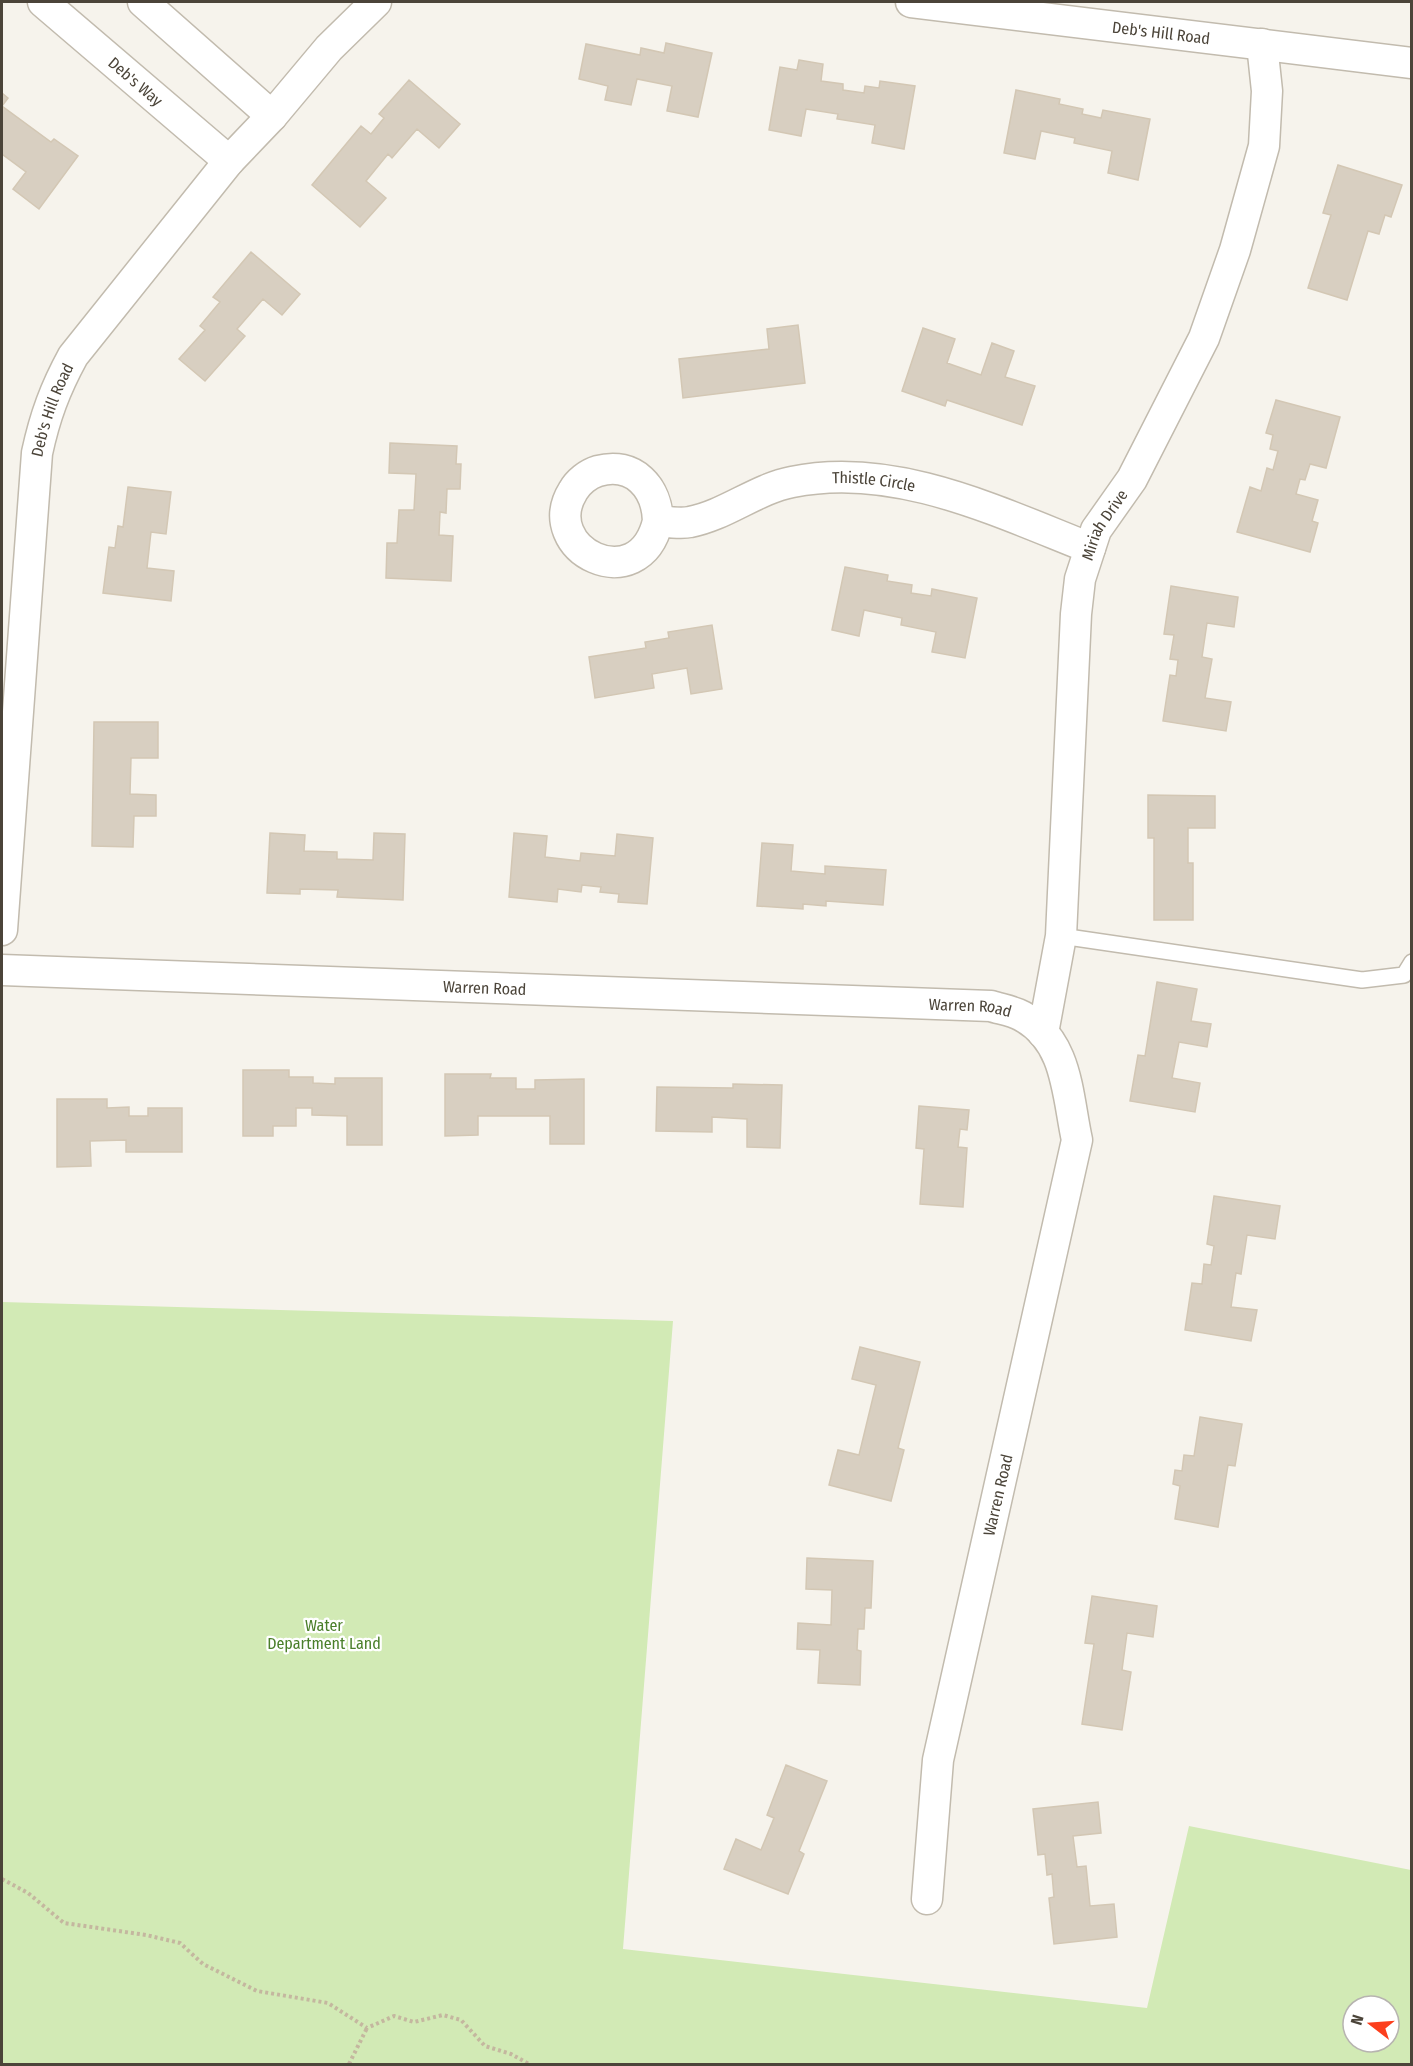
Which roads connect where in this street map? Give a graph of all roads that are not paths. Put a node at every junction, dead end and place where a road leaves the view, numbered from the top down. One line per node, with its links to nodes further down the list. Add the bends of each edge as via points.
1 (42, 2): 8 (street, Deb's Way)
2 (143, 2): 7 (street)
3 (376, 2): 7 (street, Deb's Hill Road, via 329,48)
4 (911, 2): 5 (street, Deb's Hill Road)
5 (1262, 44): 6 (street, Deb's Hill Road); 10 (street, Miriah Drive, via 1267,91 1264,146 1235,249 1204,338 1132,479 1096,530)
6 (1412, 63)
7 (272, 116): 8 (street, Deb's Hill Road)
8 (229, 160): 11 (street, Deb's Hill Road, via 73,356 44,419 37,453)
9 (658, 521): 10 (street, Thistle Circle, via 689,522 778,484 815,477 875,478 947,495)
10 (1090, 548): 12 (street, Miriah Drive, via 1080,579 1076,614)
11 (2, 930)
12 (1061, 936): 13 (lane, via 1362,980 1404,975); 15 (street, Miriah Drive)
13 (1412, 962)
14 (2, 970): 15 (street, Warren Road, via 991,1006 1022,1016)
15 (1043, 1033): 16 (street, Warren Road, via 1055,1047 1063,1067 1077,1140 938,1760)
16 (927, 1899)

